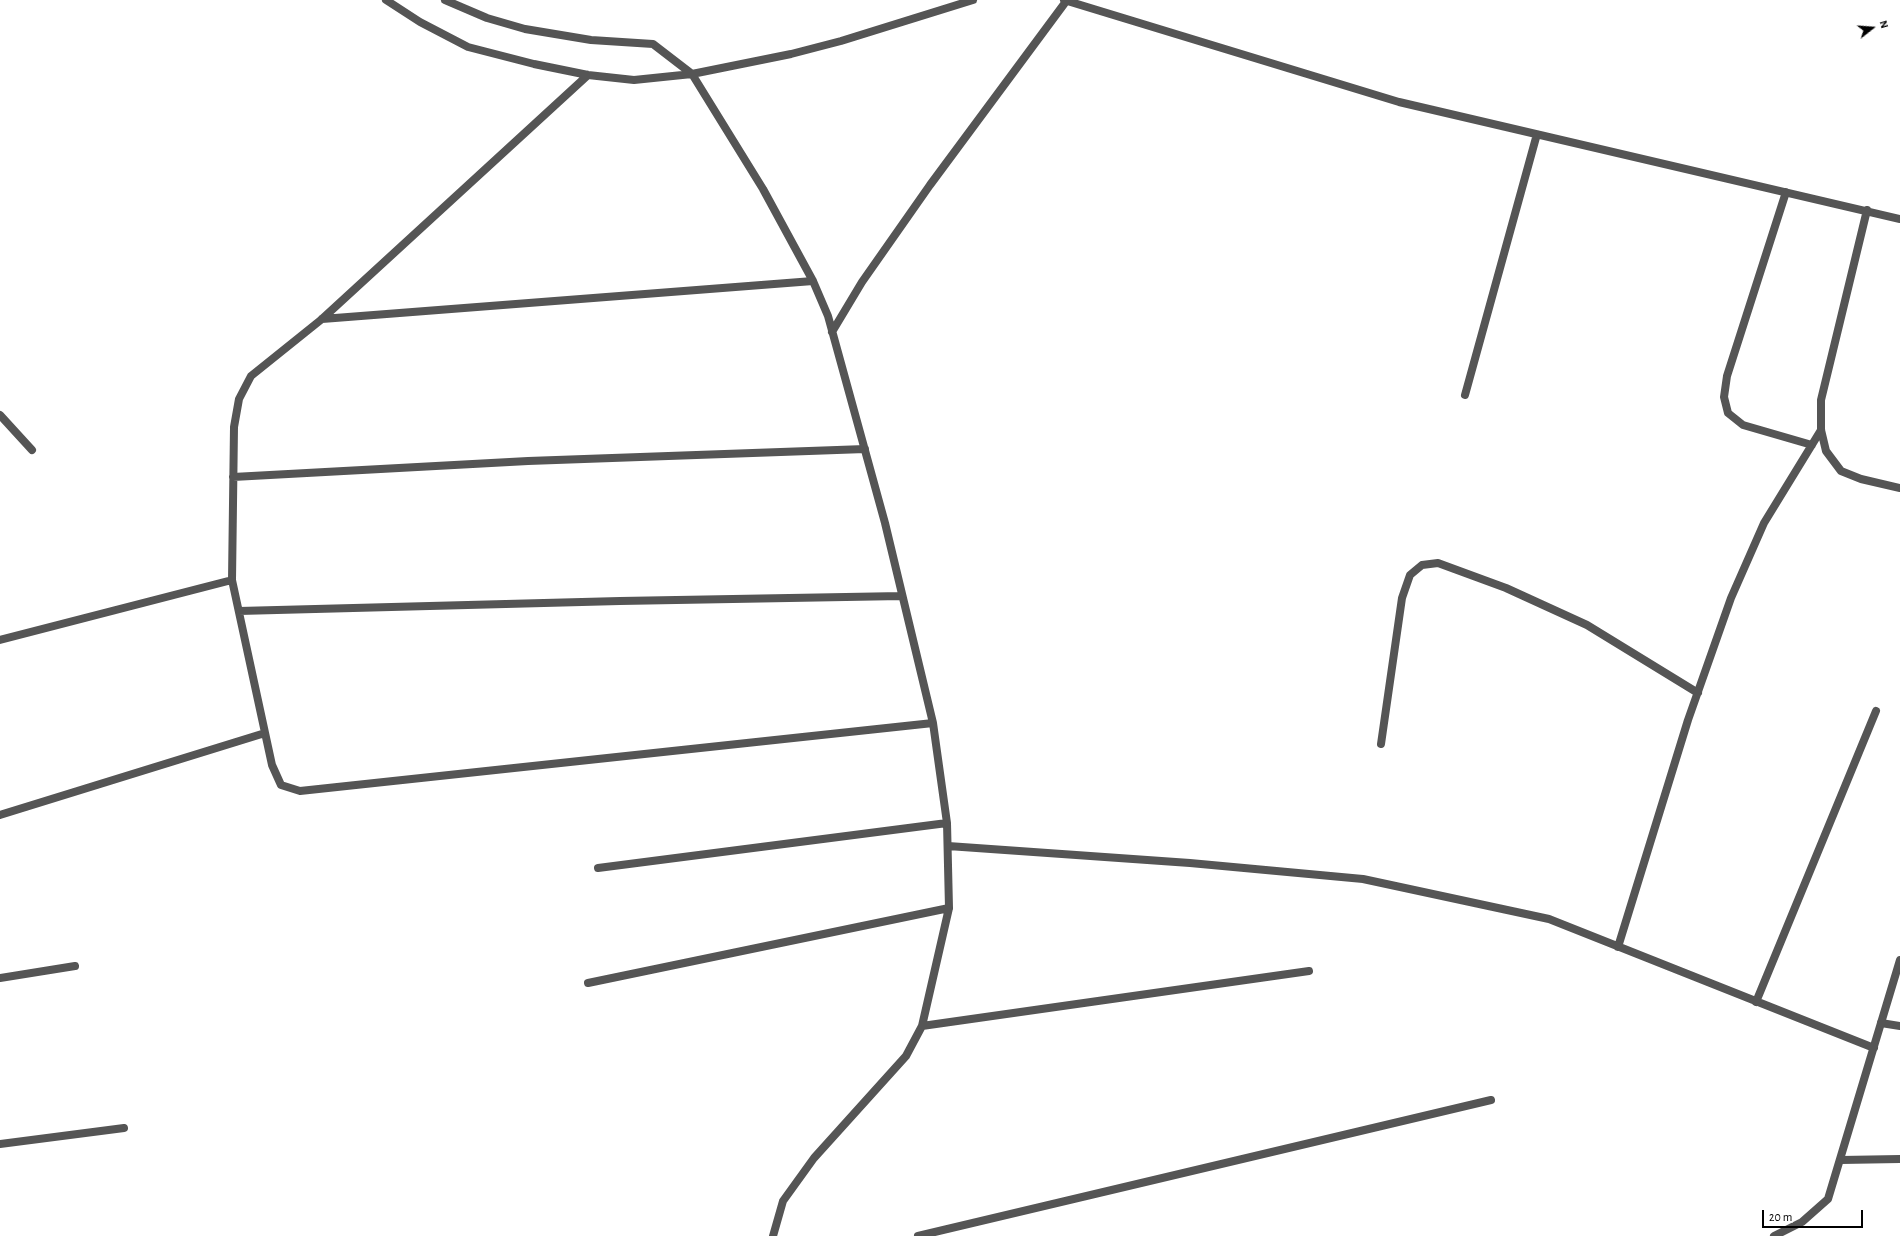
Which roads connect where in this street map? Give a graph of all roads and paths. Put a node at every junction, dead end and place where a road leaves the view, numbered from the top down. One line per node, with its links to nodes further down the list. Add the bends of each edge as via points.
1 (386, 0): 6 (street, via 420,22 468,47)
2 (444, 0): 5 (street, via 487,18 525,29 591,40 653,44)
3 (973, 0): 5 (street, via 841,41)
4 (1066, 0): 7 (street, via 1399,102); 13 (street, via 930,185 862,282)
5 (692, 74): 6 (street, via 634,80); 11 (street, via 763,189)
6 (588, 75): 12 (street)
7 (1537, 134): 8 (street); 14 (street)
8 (1786, 192): 9 (street); 17 (street, via 1729,369 1724,397 1728,413 1743,425)
9 (1868, 210): 10 (street); 16 (street, via 1821,400)
10 (1900, 219)
11 (813, 281): 12 (street); 13 (street)
12 (322, 319): 20 (street, via 251,376 239,399 234,426)
13 (832, 332): 18 (street)
14 (1465, 395)
15 (0, 415): 19 (street)
16 (1821, 430): 17 (street); 21 (street, via 1826,451 1841,471 1861,479)
17 (1812, 445): 26 (street, via 1764,522 1731,598)
18 (864, 449): 20 (street, via 528,461); 23 (street, via 885,522)
19 (32, 450)
20 (233, 477): 22 (street)
21 (1900, 488)
22 (232, 580): 24 (street); 25 (street)
23 (902, 596): 24 (street); 28 (street)
24 (239, 611): 29 (street)
25 (0, 640)
26 (1698, 693): 30 (street, via 1587,625 1506,588 1446,566 1422,565 1410,575 1402,598); 36 (street)
27 (1876, 711): 42 (street)
28 (932, 723): 29 (street, via 300,791 281,785 272,765); 32 (street)
29 (265, 733): 31 (street)
30 (1381, 744)
31 (0, 815)
32 (947, 823): 33 (street); 34 (street)
33 (948, 846): 35 (street); 36 (street, via 1190,863 1363,879 1549,919)
34 (598, 868)
35 (949, 908): 41 (street); 44 (street)
36 (1618, 947): 42 (street)
37 (1900, 960): 43 (street)
38 (75, 966): 40 (street)
39 (1309, 971): 44 (street)
40 (0, 978)
41 (588, 983)
42 (1756, 1002): 46 (street)
43 (1881, 1023): 45 (street); 46 (street)
44 (922, 1026): 52 (street, via 906,1056 814,1158 783,1201)
45 (1900, 1026)
46 (1874, 1048): 51 (street)
47 (1491, 1100): 53 (street)
48 (124, 1128): 49 (street)
49 (0, 1144)
50 (1900, 1159): 51 (street)
51 (1841, 1160): 54 (street, via 1828,1199 1802,1222)
52 (773, 1236)
53 (918, 1236)
54 (1774, 1236)

